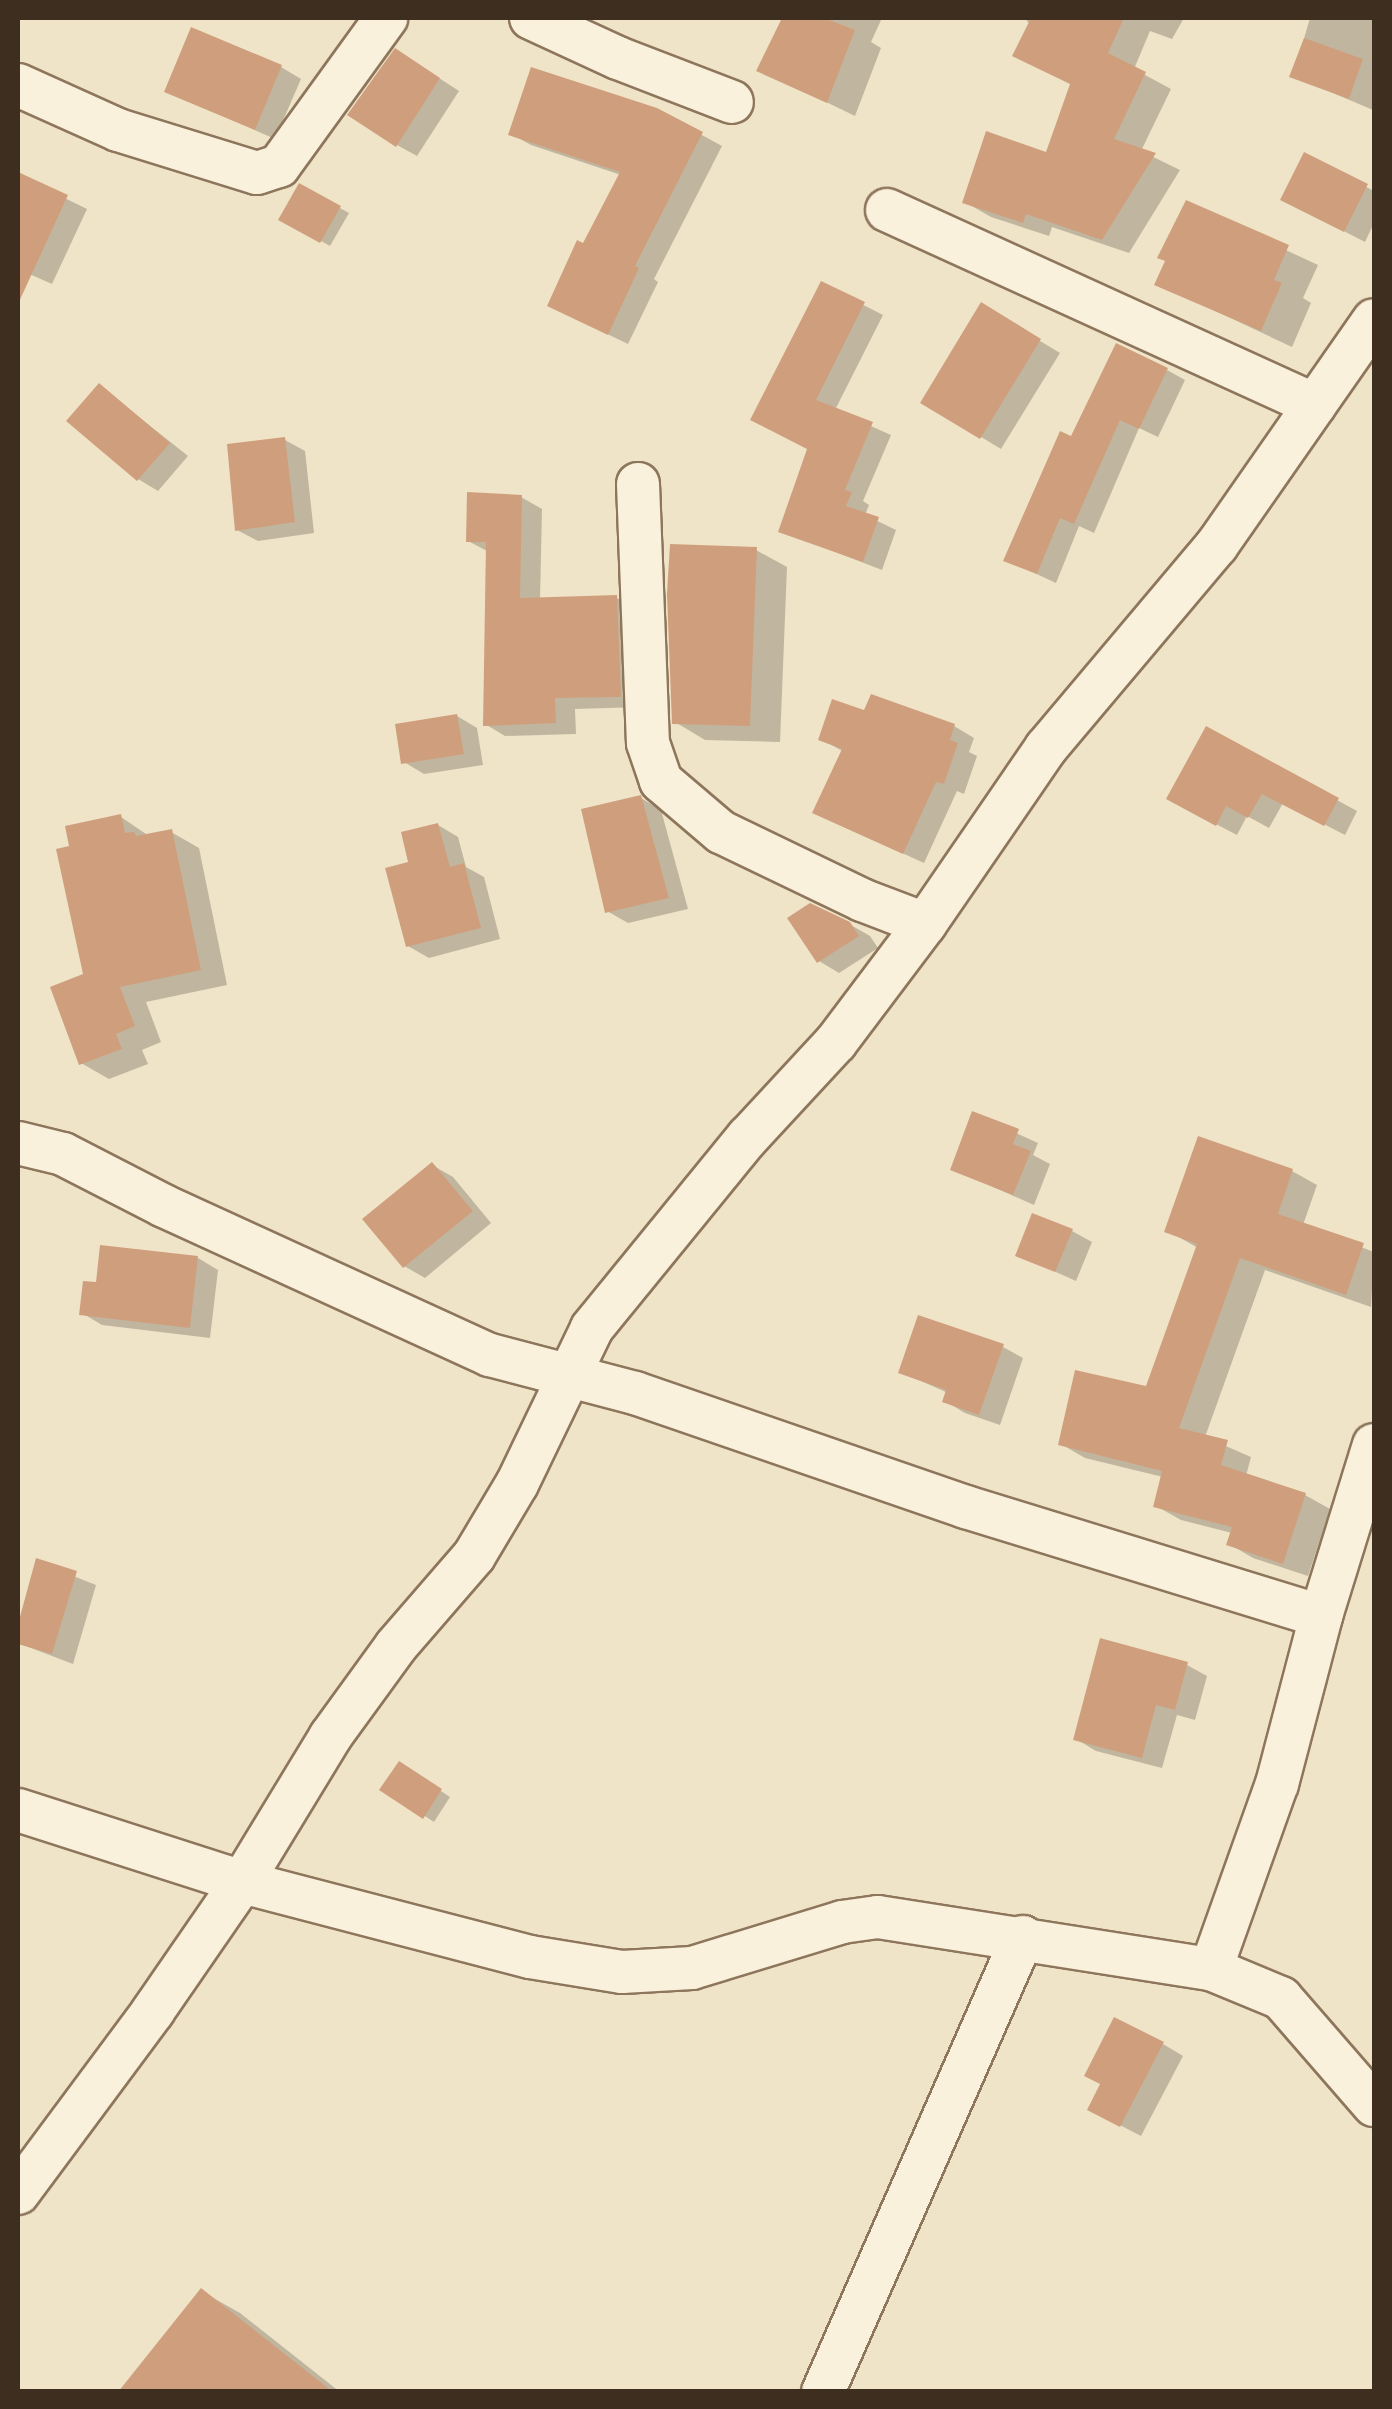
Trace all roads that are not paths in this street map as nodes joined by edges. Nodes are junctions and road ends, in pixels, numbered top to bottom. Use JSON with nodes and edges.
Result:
{"nodes":[{"id":1,"x":386,"y":18,"type":"edge"},
{"id":2,"x":531,"y":18,"type":"edge"},
{"id":3,"x":18,"y":85,"type":"edge"},
{"id":4,"x":732,"y":102,"type":"dead end"},
{"id":5,"x":887,"y":210,"type":"dead end"},
{"id":6,"x":1374,"y":320,"type":"edge"},
{"id":7,"x":1316,"y":405,"type":"junction"},
{"id":8,"x":638,"y":484,"type":"dead end"},
{"id":9,"x":925,"y":924,"type":"junction"},
{"id":10,"x":18,"y":1143,"type":"edge"},
{"id":11,"x":566,"y":1376,"type":"junction"},
{"id":12,"x":1374,"y":1445,"type":"edge"},
{"id":13,"x":1321,"y":1616,"type":"junction"},
{"id":14,"x":18,"y":1810,"type":"edge"},
{"id":15,"x":242,"y":1882,"type":"junction"},
{"id":16,"x":1022,"y":1937,"type":"junction"},
{"id":17,"x":1212,"y":1969,"type":"junction"},
{"id":18,"x":1374,"y":2105,"type":"edge"},
{"id":19,"x":18,"y":2193,"type":"edge"},
{"id":20,"x":823,"y":2392,"type":"edge"}],
"edges":[{"from":1,"to":3,"type":"street"},
{"from":2,"to":4,"type":"street"},
{"from":5,"to":7,"type":"street"},
{"from":6,"to":7,"type":"street"},
{"from":7,"to":9,"type":"street"},
{"from":8,"to":9,"type":"street"},
{"from":9,"to":11,"type":"street"},
{"from":10,"to":11,"type":"street"},
{"from":11,"to":13,"type":"street"},
{"from":11,"to":15,"type":"street"},
{"from":12,"to":13,"type":"street"},
{"from":13,"to":17,"type":"street"},
{"from":14,"to":15,"type":"street"},
{"from":15,"to":16,"type":"street"},
{"from":15,"to":19,"type":"street"},
{"from":16,"to":17,"type":"street"},
{"from":16,"to":20,"type":"street"},
{"from":17,"to":18,"type":"street"}]}
